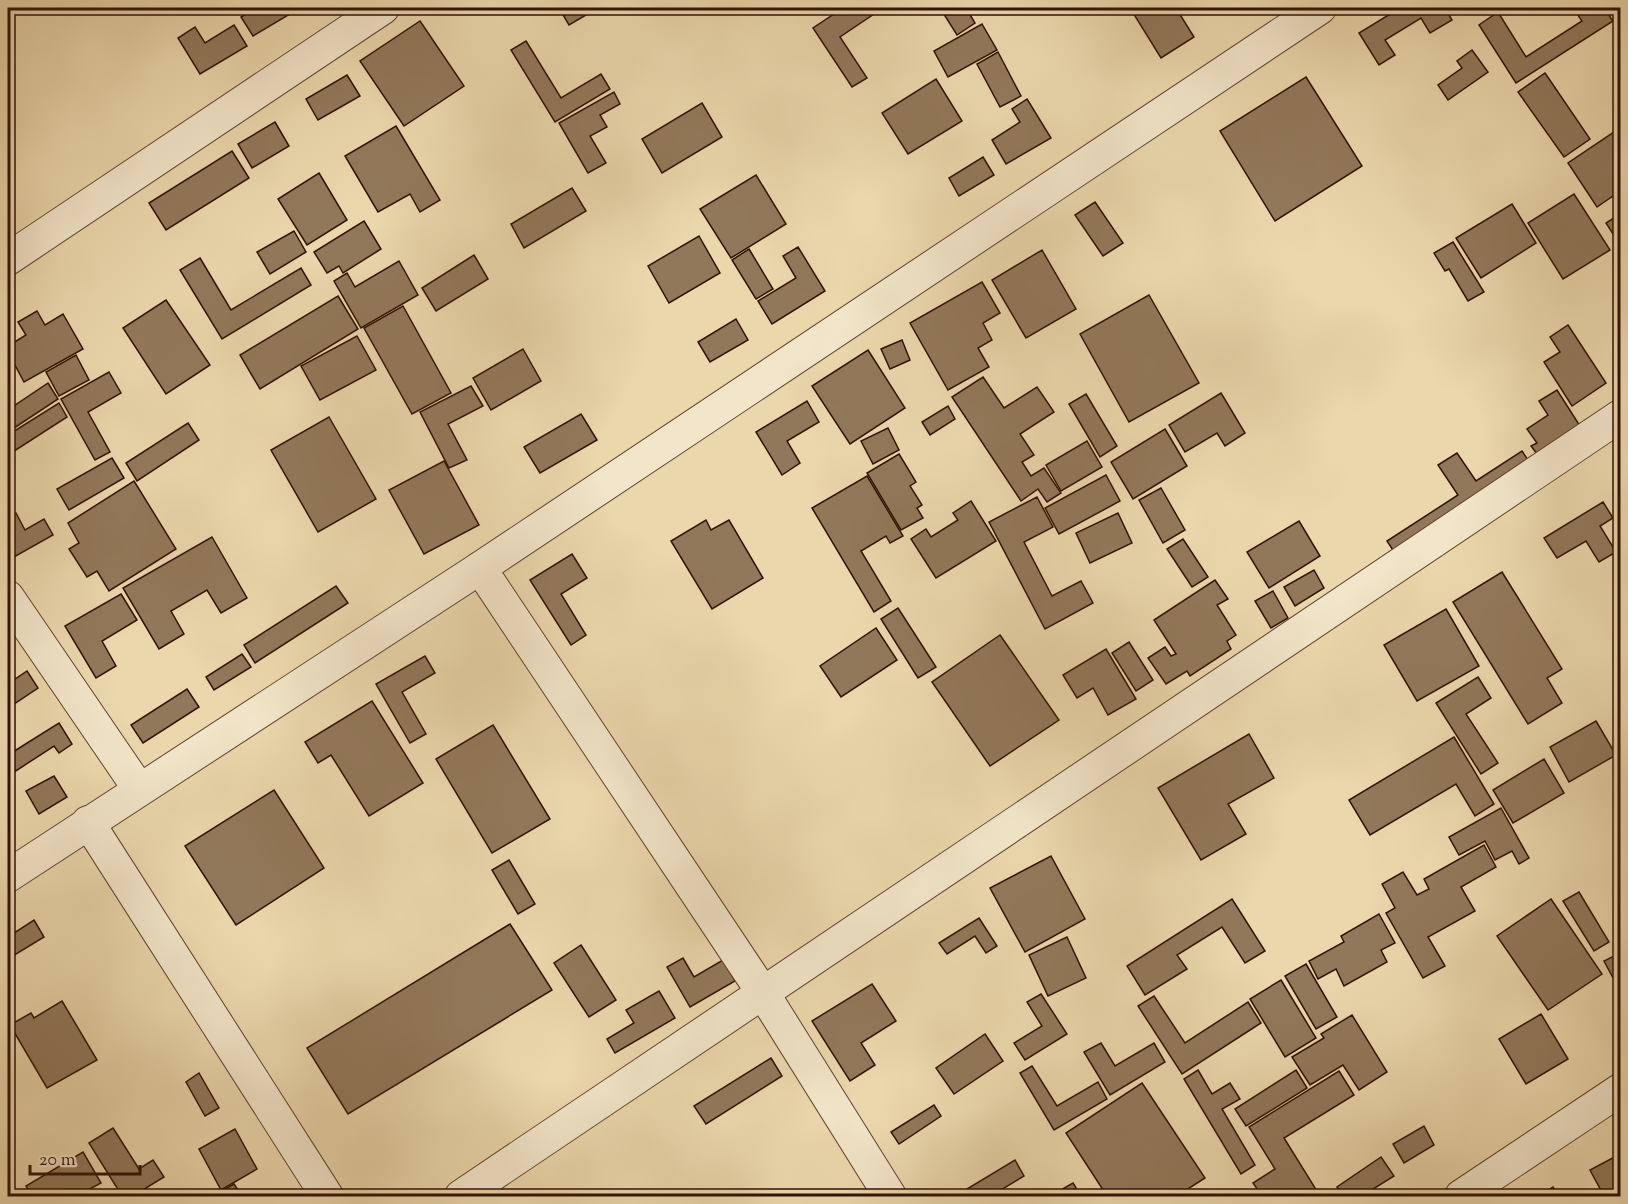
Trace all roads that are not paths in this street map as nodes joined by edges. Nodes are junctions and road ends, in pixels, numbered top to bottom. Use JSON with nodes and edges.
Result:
{"nodes":[{"id":1,"x":383,"y":8,"type":"edge"},
{"id":2,"x":1320,"y":8,"type":"edge"},
{"id":3,"x":8,"y":259,"type":"edge"},
{"id":4,"x":1620,"y":416,"type":"edge"},
{"id":5,"x":480,"y":568,"type":"junction"},
{"id":6,"x":8,"y":597,"type":"edge"},
{"id":7,"x":139,"y":789,"type":"junction"},
{"id":8,"x":88,"y":822,"type":"junction"},
{"id":9,"x":8,"y":876,"type":"edge"},
{"id":10,"x":763,"y":993,"type":"junction"},
{"id":11,"x":1620,"y":1090,"type":"edge"},
{"id":12,"x":327,"y":1197,"type":"edge"},
{"id":13,"x":461,"y":1197,"type":"edge"},
{"id":14,"x":890,"y":1197,"type":"edge"},
{"id":15,"x":1461,"y":1197,"type":"edge"}],
"edges":[{"from":1,"to":3,"type":"street"},
{"from":2,"to":5,"type":"street"},
{"from":4,"to":10,"type":"street"},
{"from":5,"to":7,"type":"street"},
{"from":5,"to":10,"type":"street"},
{"from":6,"to":7,"type":"street"},
{"from":7,"to":8,"type":"street"},
{"from":8,"to":9,"type":"street"},
{"from":8,"to":12,"type":"street"},
{"from":10,"to":13,"type":"street"},
{"from":10,"to":14,"type":"street"},
{"from":11,"to":15,"type":"street"}]}
